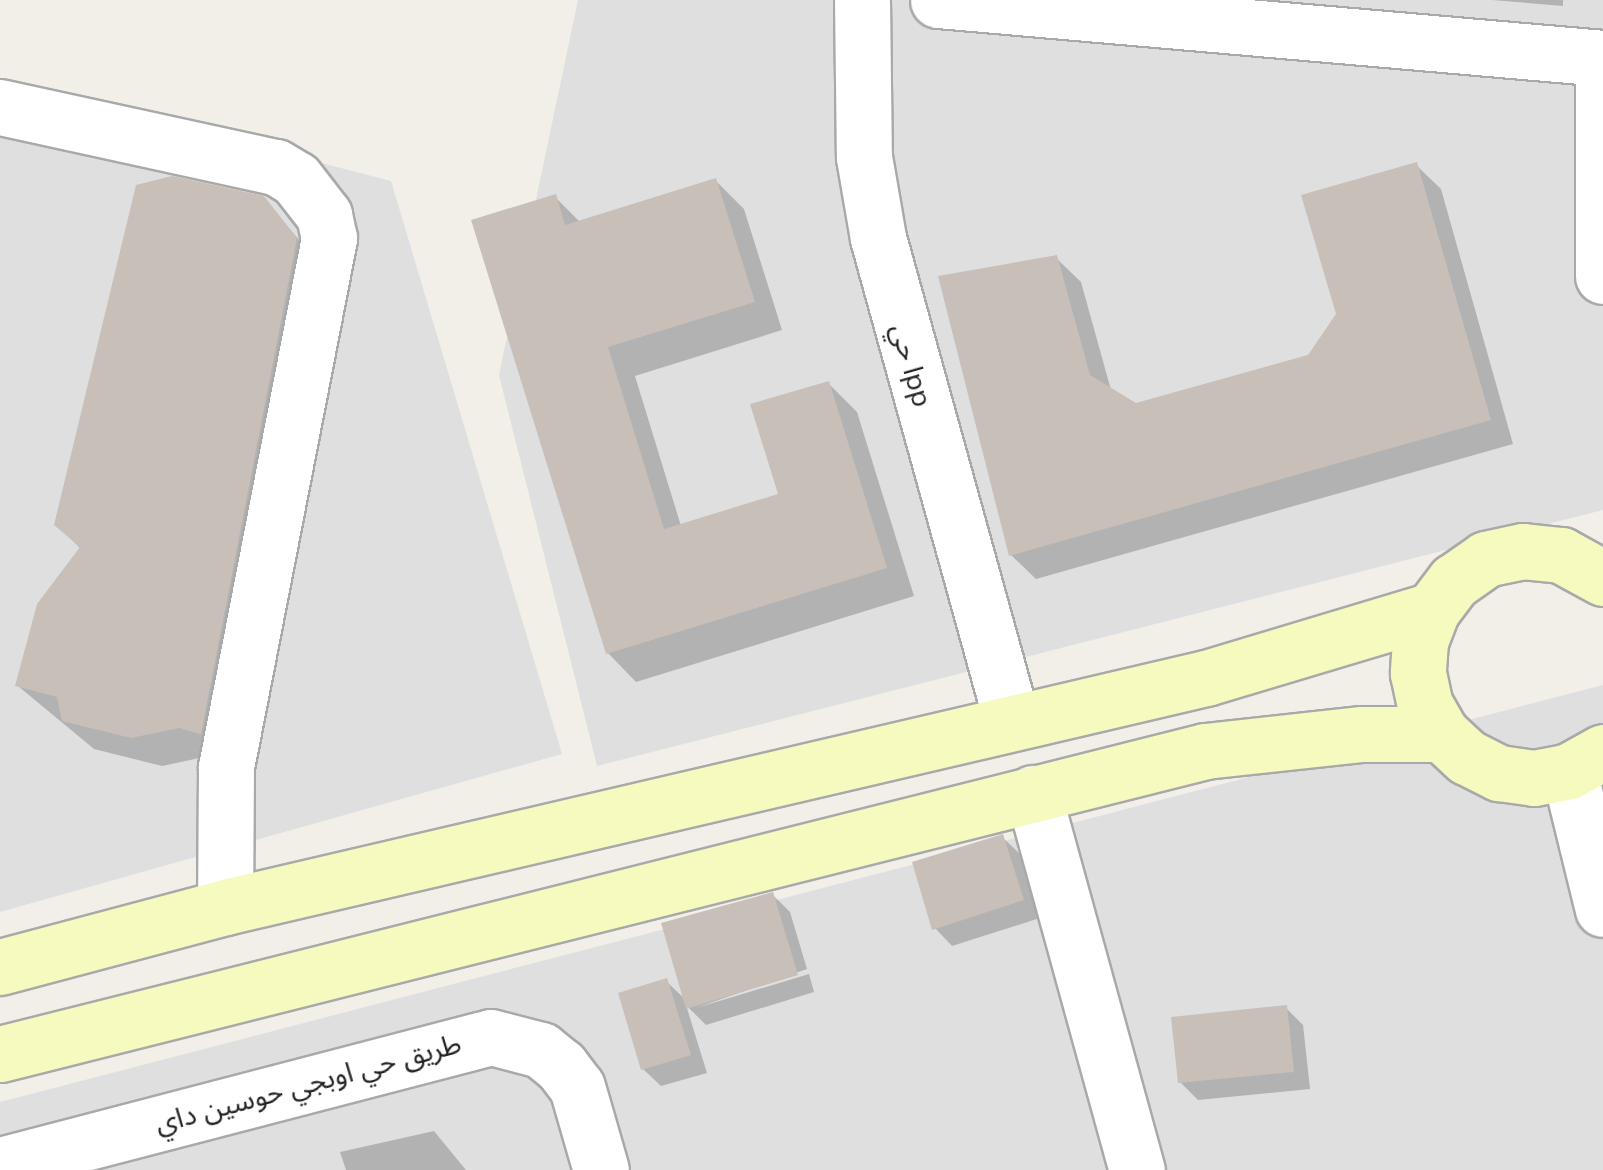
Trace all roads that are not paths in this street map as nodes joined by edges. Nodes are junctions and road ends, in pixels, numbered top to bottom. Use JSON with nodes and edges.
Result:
{"nodes":[{"id":1,"x":862,"y":0,"type":"edge"},
{"id":2,"x":938,"y":0,"type":"edge"},
{"id":3,"x":1603,"y":58,"type":"edge"},
{"id":4,"x":1603,"y":75,"type":"edge"},
{"id":5,"x":0,"y":107,"type":"edge"},
{"id":6,"x":1603,"y":276,"type":"edge"},
{"id":7,"x":1600,"y":573,"type":"edge"},
{"id":8,"x":1432,"y":610,"type":"junction"},
{"id":9,"x":1012,"y":722,"type":"junction"},
{"id":10,"x":1442,"y":734,"type":"junction"},
{"id":11,"x":1586,"y":762,"type":"edge"},
{"id":12,"x":1033,"y":793,"type":"junction"},
{"id":13,"x":225,"y":908,"type":"junction"},
{"id":14,"x":1603,"y":909,"type":"edge"},
{"id":15,"x":0,"y":967,"type":"edge"},
{"id":16,"x":0,"y":1054,"type":"edge"},
{"id":17,"x":0,"y":1165,"type":"edge"},
{"id":18,"x":601,"y":1170,"type":"edge"},
{"id":19,"x":1136,"y":1170,"type":"edge"}],
"edges":[{"from":1,"to":9,"type":"street","name":"حي lpp"},
{"from":2,"to":3,"type":"street"},
{"from":4,"to":6,"type":"street"},
{"from":5,"to":13,"type":"street"},
{"from":7,"to":8,"type":"main road"},
{"from":8,"to":9,"type":"main road"},
{"from":8,"to":10,"type":"main road"},
{"from":9,"to":13,"type":"main road"},
{"from":10,"to":11,"type":"main road"},
{"from":10,"to":12,"type":"main road"},
{"from":11,"to":14,"type":"street"},
{"from":12,"to":16,"type":"main road"},
{"from":12,"to":19,"type":"street"},
{"from":13,"to":15,"type":"main road"},
{"from":17,"to":18,"type":"street","name":"طريق حي اوبجي حوسين داي"}]}
